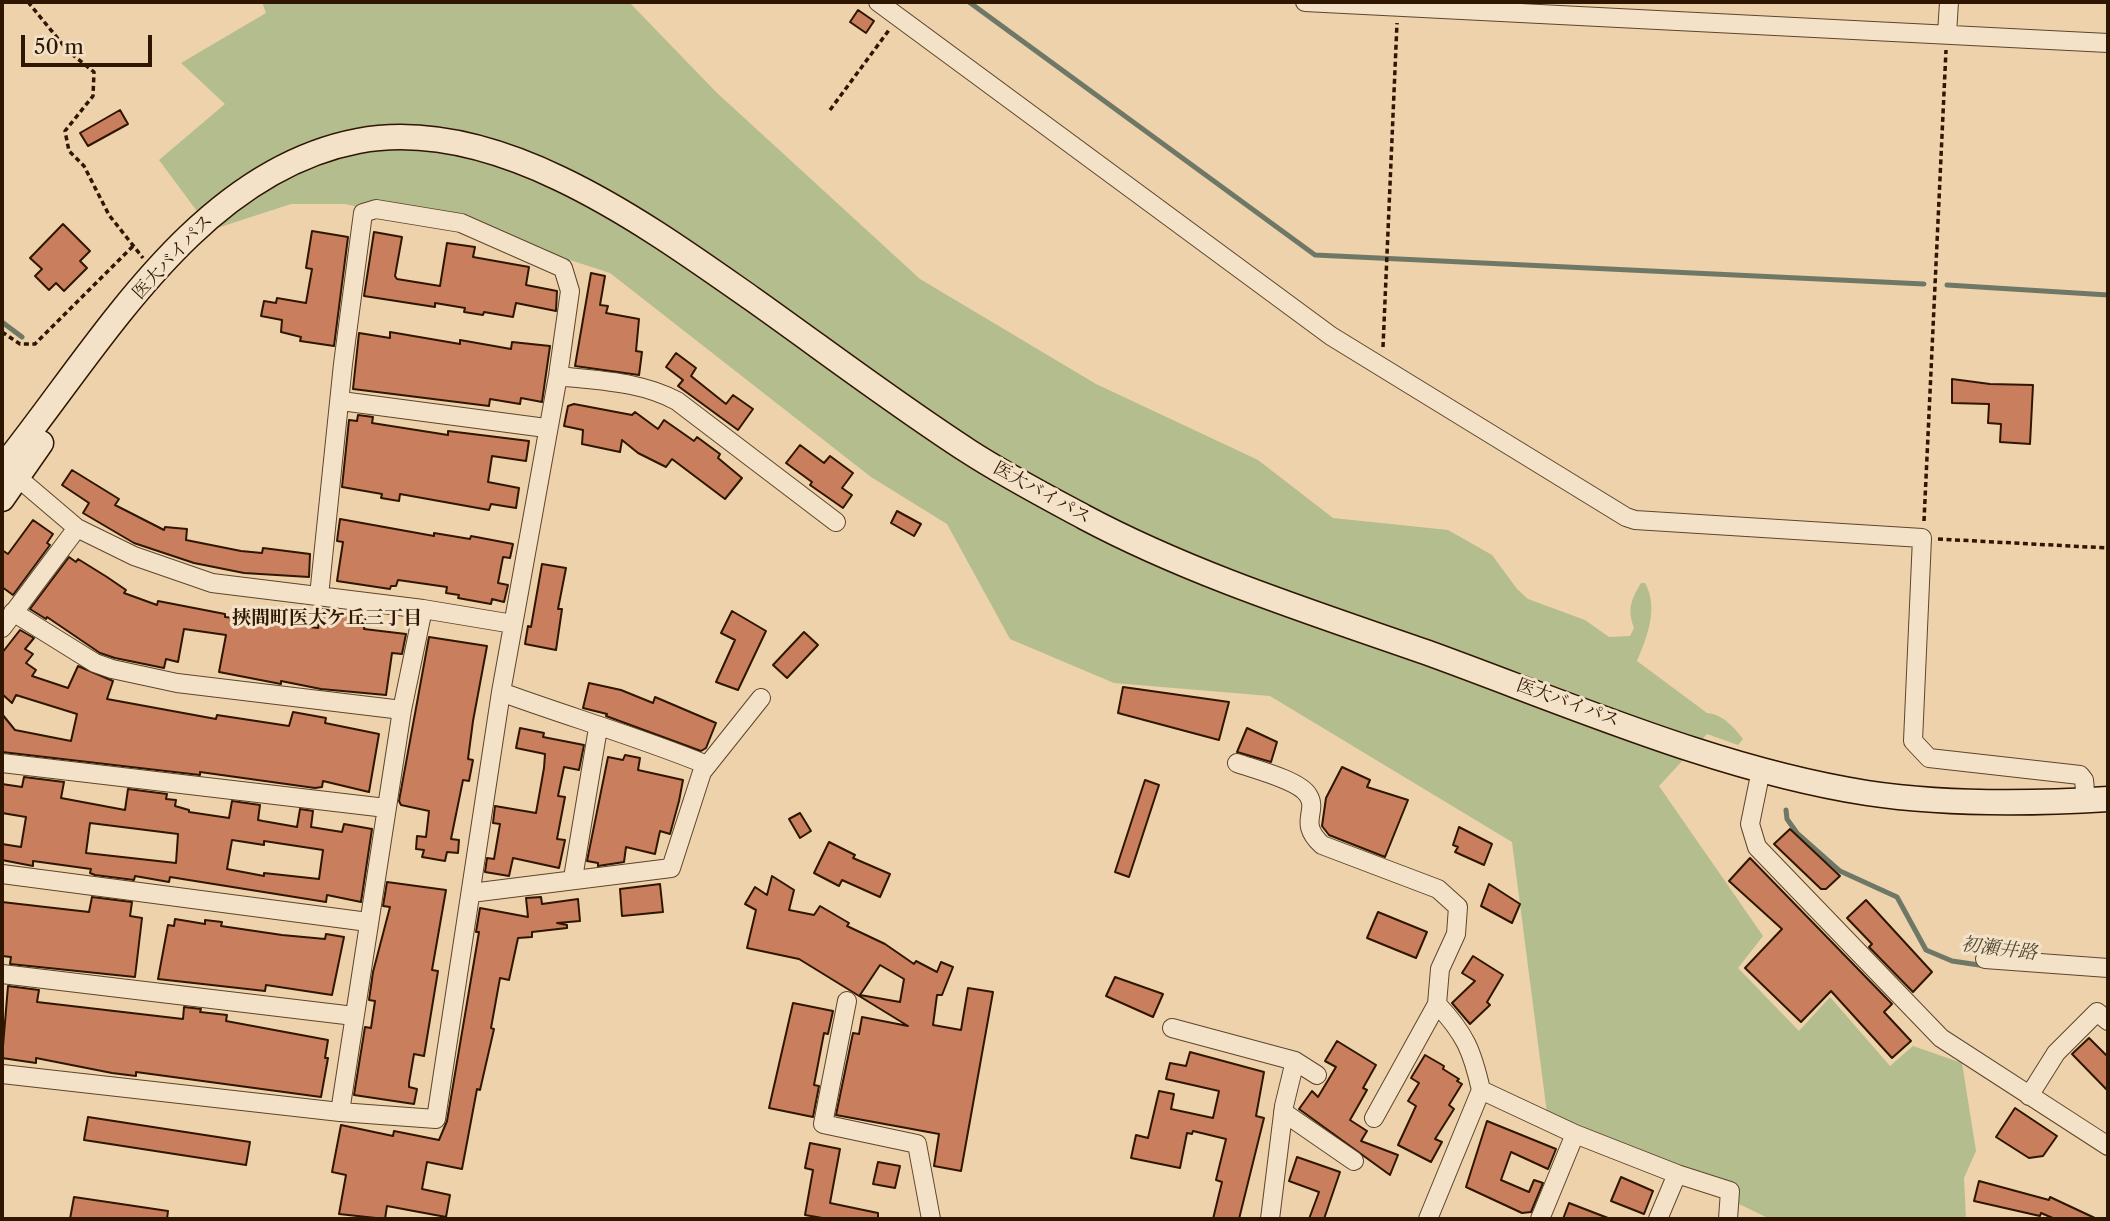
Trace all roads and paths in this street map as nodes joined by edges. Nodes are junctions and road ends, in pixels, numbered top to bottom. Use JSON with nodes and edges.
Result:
{"nodes":[{"id":1,"x":28,"y":2,"type":"edge"},
{"id":2,"x":878,"y":2,"type":"edge"},
{"id":3,"x":1305,"y":2,"type":"edge"},
{"id":4,"x":1949,"y":2,"type":"edge"},
{"id":5,"x":1397,"y":4,"type":"edge"},
{"id":6,"x":898,"y":17,"type":"junction"},
{"id":7,"x":1947,"y":34,"type":"joint"},
{"id":8,"x":2108,"y":43,"type":"edge"},
{"id":9,"x":830,"y":110,"type":"dead end"},
{"id":10,"x":133,"y":246,"type":"junction"},
{"id":11,"x":155,"y":272,"type":"junction"},
{"id":12,"x":2,"y":332,"type":"edge"},
{"id":13,"x":1381,"y":369,"type":"junction"},
{"id":14,"x":558,"y":376,"type":"junction"},
{"id":15,"x":341,"y":401,"type":"junction"},
{"id":16,"x":546,"y":428,"type":"junction"},
{"id":17,"x":9,"y":473,"type":"edge"},
{"id":18,"x":2,"y":499,"type":"edge"},
{"id":19,"x":836,"y":522,"type":"dead end"},
{"id":20,"x":77,"y":528,"type":"junction"},
{"id":21,"x":1922,"y":538,"type":"junction"},
{"id":22,"x":2108,"y":548,"type":"edge"},
{"id":23,"x":318,"y":596,"type":"junction"},
{"id":24,"x":423,"y":608,"type":"junction"},
{"id":25,"x":13,"y":612,"type":"junction"},
{"id":26,"x":513,"y":624,"type":"junction"},
{"id":27,"x":2,"y":628,"type":"edge"},
{"id":28,"x":500,"y":692,"type":"junction"},
{"id":29,"x":761,"y":698,"type":"dead end"},
{"id":30,"x":402,"y":710,"type":"junction"},
{"id":31,"x":598,"y":728,"type":"junction"},
{"id":32,"x":2,"y":763,"type":"edge"},
{"id":33,"x":1237,"y":763,"type":"dead end"},
{"id":34,"x":707,"y":765,"type":"junction"},
{"id":35,"x":1761,"y":770,"type":"junction"},
{"id":36,"x":2097,"y":800,"type":"edge"},
{"id":37,"x":386,"y":808,"type":"junction"},
{"id":38,"x":2,"y":874,"type":"edge"},
{"id":39,"x":573,"y":878,"type":"junction"},
{"id":40,"x":471,"y":893,"type":"junction"},
{"id":41,"x":368,"y":922,"type":"junction"},
{"id":42,"x":1986,"y":958,"type":"dead end"},
{"id":43,"x":2108,"y":968,"type":"edge"},
{"id":44,"x":2,"y":974,"type":"edge"},
{"id":45,"x":847,"y":1001,"type":"dead end"},
{"id":46,"x":1437,"y":1004,"type":"junction"},
{"id":47,"x":354,"y":1016,"type":"junction"},
{"id":48,"x":2108,"y":1021,"type":"edge"},
{"id":49,"x":1172,"y":1028,"type":"dead end"},
{"id":50,"x":1295,"y":1061,"type":"junction"},
{"id":51,"x":2,"y":1074,"type":"edge"},
{"id":52,"x":1317,"y":1074,"type":"dead end"},
{"id":53,"x":1481,"y":1090,"type":"junction"},
{"id":54,"x":2029,"y":1096,"type":"junction"},
{"id":55,"x":340,"y":1112,"type":"junction"},
{"id":56,"x":1283,"y":1112,"type":"junction"},
{"id":57,"x":1374,"y":1118,"type":"dead end"},
{"id":58,"x":1575,"y":1133,"type":"junction"},
{"id":59,"x":2108,"y":1146,"type":"edge"},
{"id":60,"x":1354,"y":1161,"type":"dead end"},
{"id":61,"x":1677,"y":1174,"type":"junction"},
{"id":62,"x":931,"y":1219,"type":"edge"},
{"id":63,"x":1269,"y":1219,"type":"edge"},
{"id":64,"x":1428,"y":1219,"type":"edge"},
{"id":65,"x":1540,"y":1219,"type":"edge"},
{"id":66,"x":1658,"y":1219,"type":"edge"},
{"id":67,"x":1728,"y":1219,"type":"edge"}],
"edges":[{"from":1,"to":10,"type":"path"},
{"from":2,"to":6,"type":"street"},
{"from":3,"to":5,"type":"street"},
{"from":4,"to":7,"type":"street"},
{"from":5,"to":8,"type":"street"},
{"from":5,"to":13,"type":"path"},
{"from":6,"to":9,"type":"path"},
{"from":6,"to":13,"type":"street"},
{"from":7,"to":21,"type":"path"},
{"from":10,"to":11,"type":"path"},
{"from":10,"to":12,"type":"path"},
{"from":11,"to":17,"type":"main road","name":"医大バイパス"},
{"from":11,"to":35,"type":"main road","name":"医大バイパス"},
{"from":13,"to":21,"type":"street"},
{"from":14,"to":15,"type":"street"},
{"from":14,"to":16,"type":"street"},
{"from":14,"to":19,"type":"street"},
{"from":15,"to":16,"type":"street"},
{"from":15,"to":23,"type":"street"},
{"from":16,"to":26,"type":"street"},
{"from":17,"to":18,"type":"main road","name":"医大バイパス"},
{"from":17,"to":20,"type":"street"},
{"from":20,"to":23,"type":"street"},
{"from":20,"to":25,"type":"street"},
{"from":21,"to":22,"type":"path"},
{"from":21,"to":36,"type":"street"},
{"from":23,"to":24,"type":"street"},
{"from":24,"to":26,"type":"street"},
{"from":24,"to":30,"type":"street"},
{"from":25,"to":27,"type":"street"},
{"from":25,"to":30,"type":"street"},
{"from":26,"to":28,"type":"street"},
{"from":28,"to":31,"type":"street"},
{"from":28,"to":40,"type":"street"},
{"from":29,"to":34,"type":"street"},
{"from":30,"to":37,"type":"street"},
{"from":31,"to":34,"type":"street"},
{"from":31,"to":39,"type":"street"},
{"from":32,"to":37,"type":"street"},
{"from":33,"to":46,"type":"street"},
{"from":34,"to":39,"type":"street"},
{"from":35,"to":36,"type":"main road","name":"医大バイパス"},
{"from":35,"to":54,"type":"street"},
{"from":37,"to":41,"type":"street"},
{"from":38,"to":41,"type":"street"},
{"from":39,"to":40,"type":"street"},
{"from":40,"to":55,"type":"street"},
{"from":41,"to":47,"type":"street"},
{"from":42,"to":43,"type":"street"},
{"from":44,"to":47,"type":"street"},
{"from":45,"to":62,"type":"street"},
{"from":46,"to":53,"type":"street"},
{"from":46,"to":57,"type":"street"},
{"from":47,"to":55,"type":"street"},
{"from":48,"to":54,"type":"street"},
{"from":49,"to":50,"type":"street"},
{"from":50,"to":52,"type":"street"},
{"from":50,"to":56,"type":"street"},
{"from":51,"to":55,"type":"street"},
{"from":53,"to":58,"type":"street"},
{"from":53,"to":64,"type":"street"},
{"from":54,"to":59,"type":"street"},
{"from":56,"to":60,"type":"street"},
{"from":56,"to":63,"type":"street"},
{"from":58,"to":61,"type":"street"},
{"from":58,"to":65,"type":"street"},
{"from":61,"to":66,"type":"street"},
{"from":61,"to":67,"type":"street"}]}
